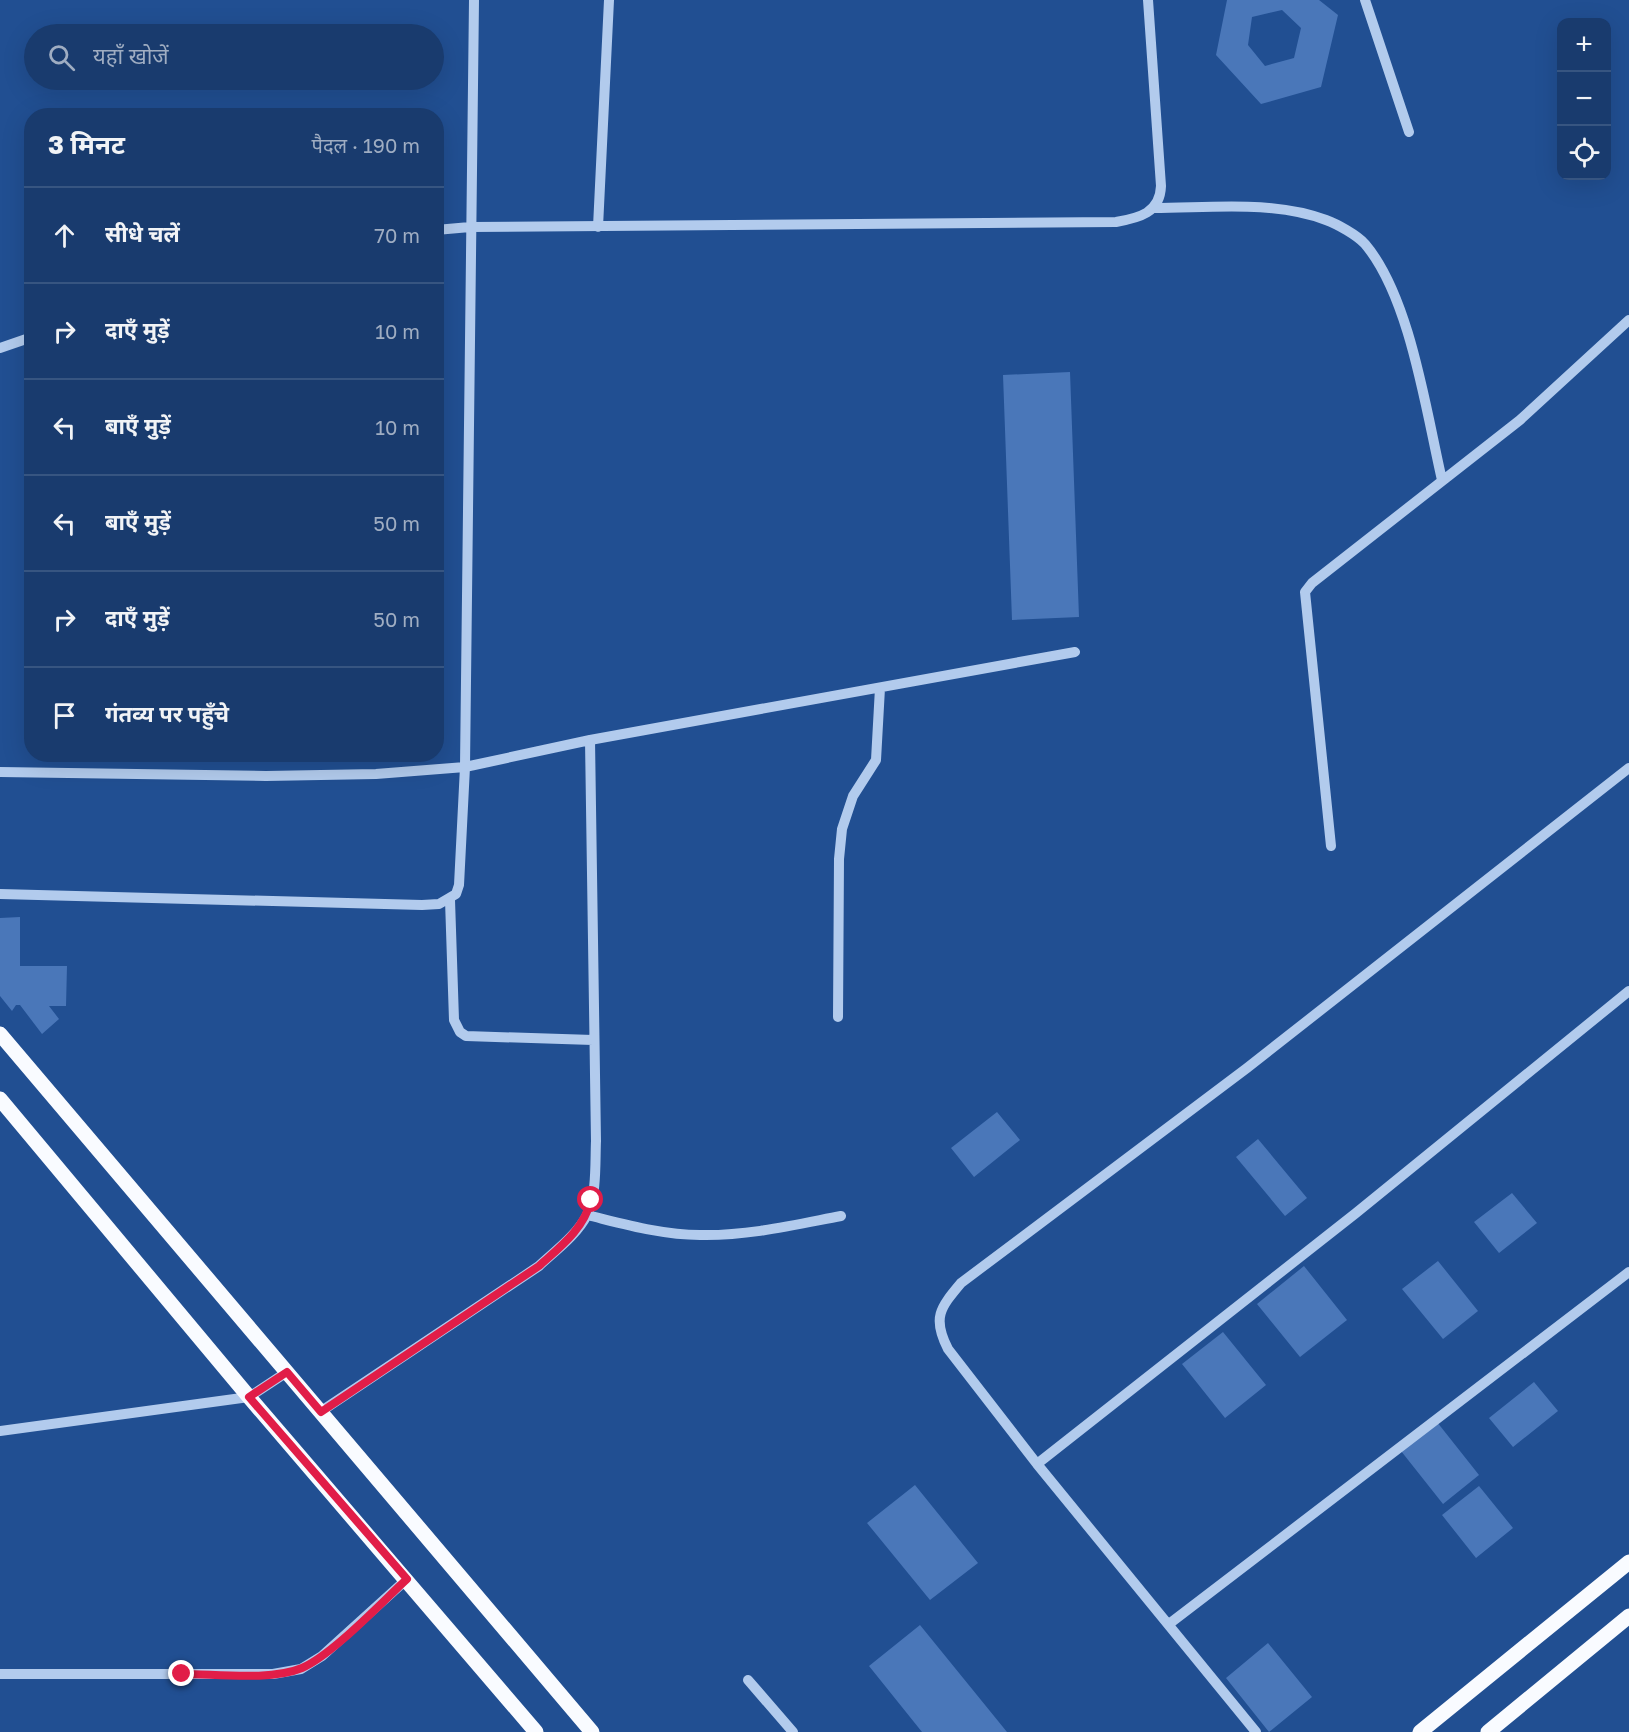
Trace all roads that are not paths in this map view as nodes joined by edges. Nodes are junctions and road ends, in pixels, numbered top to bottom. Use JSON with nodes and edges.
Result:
{"nodes":[{"id":1,"x":474,"y":0,"type":"edge"},
{"id":2,"x":609,"y":0,"type":"edge"},
{"id":3,"x":1148,"y":0,"type":"edge"},
{"id":4,"x":1365,"y":0,"type":"edge"},
{"id":5,"x":1409,"y":132,"type":"dead end"},
{"id":6,"x":1154,"y":208,"type":"junction"},
{"id":7,"x":470,"y":227,"type":"junction"},
{"id":8,"x":598,"y":227,"type":"junction"},
{"id":9,"x":444,"y":229,"type":"edge"},
{"id":10,"x":1629,"y":320,"type":"edge"},
{"id":11,"x":24,"y":340,"type":"edge"},
{"id":12,"x":0,"y":348,"type":"edge"},
{"id":13,"x":1442,"y":480,"type":"junction"},
{"id":14,"x":1075,"y":652,"type":"dead end"},
{"id":15,"x":880,"y":688,"type":"junction"},
{"id":16,"x":590,"y":741,"type":"junction"},
{"id":17,"x":465,"y":767,"type":"junction"},
{"id":18,"x":1629,"y":768,"type":"edge"},
{"id":19,"x":0,"y":772,"type":"edge"},
{"id":20,"x":1331,"y":846,"type":"dead end"},
{"id":21,"x":0,"y":894,"type":"edge"},
{"id":22,"x":450,"y":900,"type":"junction"},
{"id":23,"x":1629,"y":991,"type":"edge"},
{"id":24,"x":838,"y":1017,"type":"dead end"},
{"id":25,"x":0,"y":1034,"type":"edge"},
{"id":26,"x":593,"y":1041,"type":"junction"},
{"id":27,"x":0,"y":1099,"type":"edge"},
{"id":28,"x":587,"y":1215,"type":"junction"},
{"id":29,"x":841,"y":1216,"type":"dead end"},
{"id":30,"x":1629,"y":1272,"type":"edge"},
{"id":31,"x":287,"y":1372,"type":"junction"},
{"id":32,"x":249,"y":1397,"type":"junction"},
{"id":33,"x":321,"y":1412,"type":"junction"},
{"id":34,"x":0,"y":1431,"type":"edge"},
{"id":35,"x":1037,"y":1464,"type":"junction"},
{"id":36,"x":1629,"y":1563,"type":"edge"},
{"id":37,"x":407,"y":1579,"type":"junction"},
{"id":38,"x":1629,"y":1616,"type":"edge"},
{"id":39,"x":1169,"y":1624,"type":"junction"},
{"id":40,"x":0,"y":1674,"type":"edge"},
{"id":41,"x":748,"y":1680,"type":"dead end"},
{"id":42,"x":536,"y":1732,"type":"edge"},
{"id":43,"x":592,"y":1732,"type":"edge"},
{"id":44,"x":793,"y":1732,"type":"edge"},
{"id":45,"x":1256,"y":1732,"type":"edge"},
{"id":46,"x":1420,"y":1732,"type":"edge"},
{"id":47,"x":1488,"y":1732,"type":"edge"}],
"edges":[{"from":1,"to":7,"type":"street"},
{"from":2,"to":8,"type":"street"},
{"from":3,"to":6,"type":"street"},
{"from":4,"to":5,"type":"street"},
{"from":6,"to":8,"type":"street"},
{"from":6,"to":13,"type":"street"},
{"from":7,"to":8,"type":"street"},
{"from":7,"to":9,"type":"street"},
{"from":7,"to":17,"type":"street"},
{"from":10,"to":13,"type":"street"},
{"from":11,"to":12,"type":"street"},
{"from":13,"to":20,"type":"street"},
{"from":14,"to":15,"type":"street"},
{"from":15,"to":16,"type":"street"},
{"from":15,"to":24,"type":"street"},
{"from":16,"to":17,"type":"street"},
{"from":16,"to":26,"type":"street"},
{"from":17,"to":19,"type":"street"},
{"from":17,"to":22,"type":"street"},
{"from":18,"to":35,"type":"street"},
{"from":21,"to":22,"type":"street"},
{"from":22,"to":26,"type":"street"},
{"from":23,"to":35,"type":"street"},
{"from":25,"to":31,"type":"main road"},
{"from":26,"to":28,"type":"street"},
{"from":27,"to":32,"type":"main road"},
{"from":28,"to":29,"type":"street"},
{"from":28,"to":33,"type":"street"},
{"from":30,"to":39,"type":"street"},
{"from":31,"to":32,"type":"street"},
{"from":31,"to":33,"type":"main road"},
{"from":32,"to":34,"type":"street"},
{"from":32,"to":37,"type":"main road"},
{"from":33,"to":43,"type":"main road"},
{"from":35,"to":39,"type":"street"},
{"from":36,"to":46,"type":"main road"},
{"from":37,"to":40,"type":"street"},
{"from":37,"to":42,"type":"main road"},
{"from":38,"to":47,"type":"main road"},
{"from":39,"to":45,"type":"street"},
{"from":41,"to":44,"type":"street"}]}
